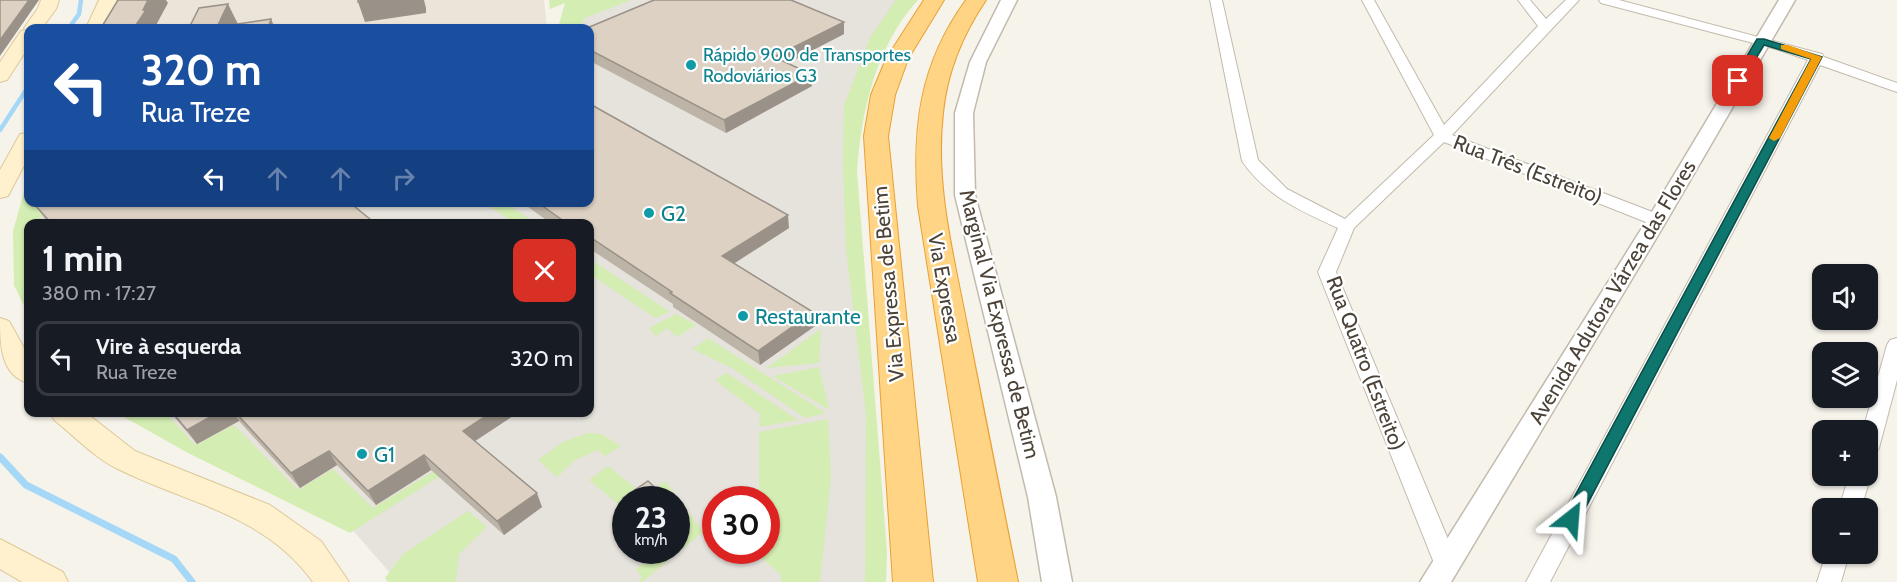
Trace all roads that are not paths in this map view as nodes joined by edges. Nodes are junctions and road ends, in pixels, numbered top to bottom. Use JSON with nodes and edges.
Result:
{"nodes":[{"id":1,"x":50,"y":0,"type":"edge"},
{"id":2,"x":108,"y":0,"type":"edge"},
{"id":3,"x":934,"y":0,"type":"edge"},
{"id":4,"x":976,"y":0,"type":"edge"},
{"id":5,"x":1009,"y":0,"type":"edge"},
{"id":6,"x":1216,"y":0,"type":"edge"},
{"id":7,"x":1368,"y":0,"type":"edge"},
{"id":8,"x":1524,"y":0,"type":"edge"},
{"id":9,"x":1573,"y":0,"type":"edge"},
{"id":10,"x":1605,"y":0,"type":"edge"},
{"id":11,"x":1787,"y":0,"type":"edge"},
{"id":12,"x":36,"y":24,"type":"edge"},
{"id":13,"x":97,"y":24,"type":"edge"},
{"id":14,"x":1545,"y":26,"type":"junction"},
{"id":15,"x":24,"y":41,"type":"edge"},
{"id":16,"x":1761,"y":41,"type":"junction"},
{"id":17,"x":1817,"y":57,"type":"junction"},
{"id":18,"x":0,"y":76,"type":"edge"},
{"id":19,"x":1897,"y":88,"type":"edge"},
{"id":20,"x":1442,"y":136,"type":"junction"},
{"id":21,"x":24,"y":146,"type":"edge"},
{"id":22,"x":0,"y":191,"type":"edge"},
{"id":23,"x":1657,"y":220,"type":"junction"},
{"id":24,"x":1347,"y":226,"type":"junction"},
{"id":25,"x":0,"y":327,"type":"edge"},
{"id":26,"x":1897,"y":345,"type":"edge"},
{"id":27,"x":24,"y":368,"type":"edge"},
{"id":28,"x":70,"y":417,"type":"edge"},
{"id":29,"x":1876,"y":420,"type":"edge"},
{"id":30,"x":0,"y":553,"type":"edge"},
{"id":31,"x":1835,"y":564,"type":"edge"},
{"id":32,"x":1440,"y":573,"type":"edge"},
{"id":33,"x":51,"y":582,"type":"edge"},
{"id":34,"x":332,"y":582,"type":"edge"},
{"id":35,"x":913,"y":582,"type":"edge"},
{"id":36,"x":998,"y":582,"type":"edge"},
{"id":37,"x":1057,"y":582,"type":"edge"},
{"id":38,"x":1538,"y":582,"type":"edge"},
{"id":39,"x":1829,"y":582,"type":"edge"}],
"edges":[{"from":1,"to":12,"type":"main road"},
{"from":2,"to":13,"type":"main road"},
{"from":3,"to":35,"type":"highway","name":"Via Expressa de Betim"},
{"from":4,"to":36,"type":"highway","name":"Via Expressa"},
{"from":5,"to":37,"type":"street","name":"Marginal Via Expressa de Betim"},
{"from":6,"to":24,"type":"street"},
{"from":7,"to":20,"type":"street","name":"Rua Três (Estreito)"},
{"from":8,"to":14,"type":"street"},
{"from":9,"to":14,"type":"street","name":"Rua Quatro (Estreito)"},
{"from":10,"to":16,"type":"street"},
{"from":11,"to":16,"type":"street","name":"Avenida Adutora Várzea das Flores"},
{"from":14,"to":20,"type":"street","name":"Rua Quatro (Estreito)"},
{"from":15,"to":18,"type":"main road"},
{"from":16,"to":17,"type":"street"},
{"from":16,"to":23,"type":"street","name":"Avenida Adutora Várzea das Flores"},
{"from":17,"to":19,"type":"street"},
{"from":17,"to":38,"type":"street"},
{"from":20,"to":23,"type":"street","name":"Rua Três (Estreito)"},
{"from":20,"to":24,"type":"street","name":"Rua Quatro (Estreito)"},
{"from":21,"to":22,"type":"main road"},
{"from":23,"to":32,"type":"street","name":"Avenida Adutora Várzea das Flores"},
{"from":24,"to":32,"type":"street","name":"Rua Quatro (Estreito)"},
{"from":25,"to":27,"type":"main road"},
{"from":26,"to":29,"type":"street"},
{"from":28,"to":34,"type":"main road"},
{"from":30,"to":33,"type":"main road"},
{"from":31,"to":39,"type":"street"}]}
